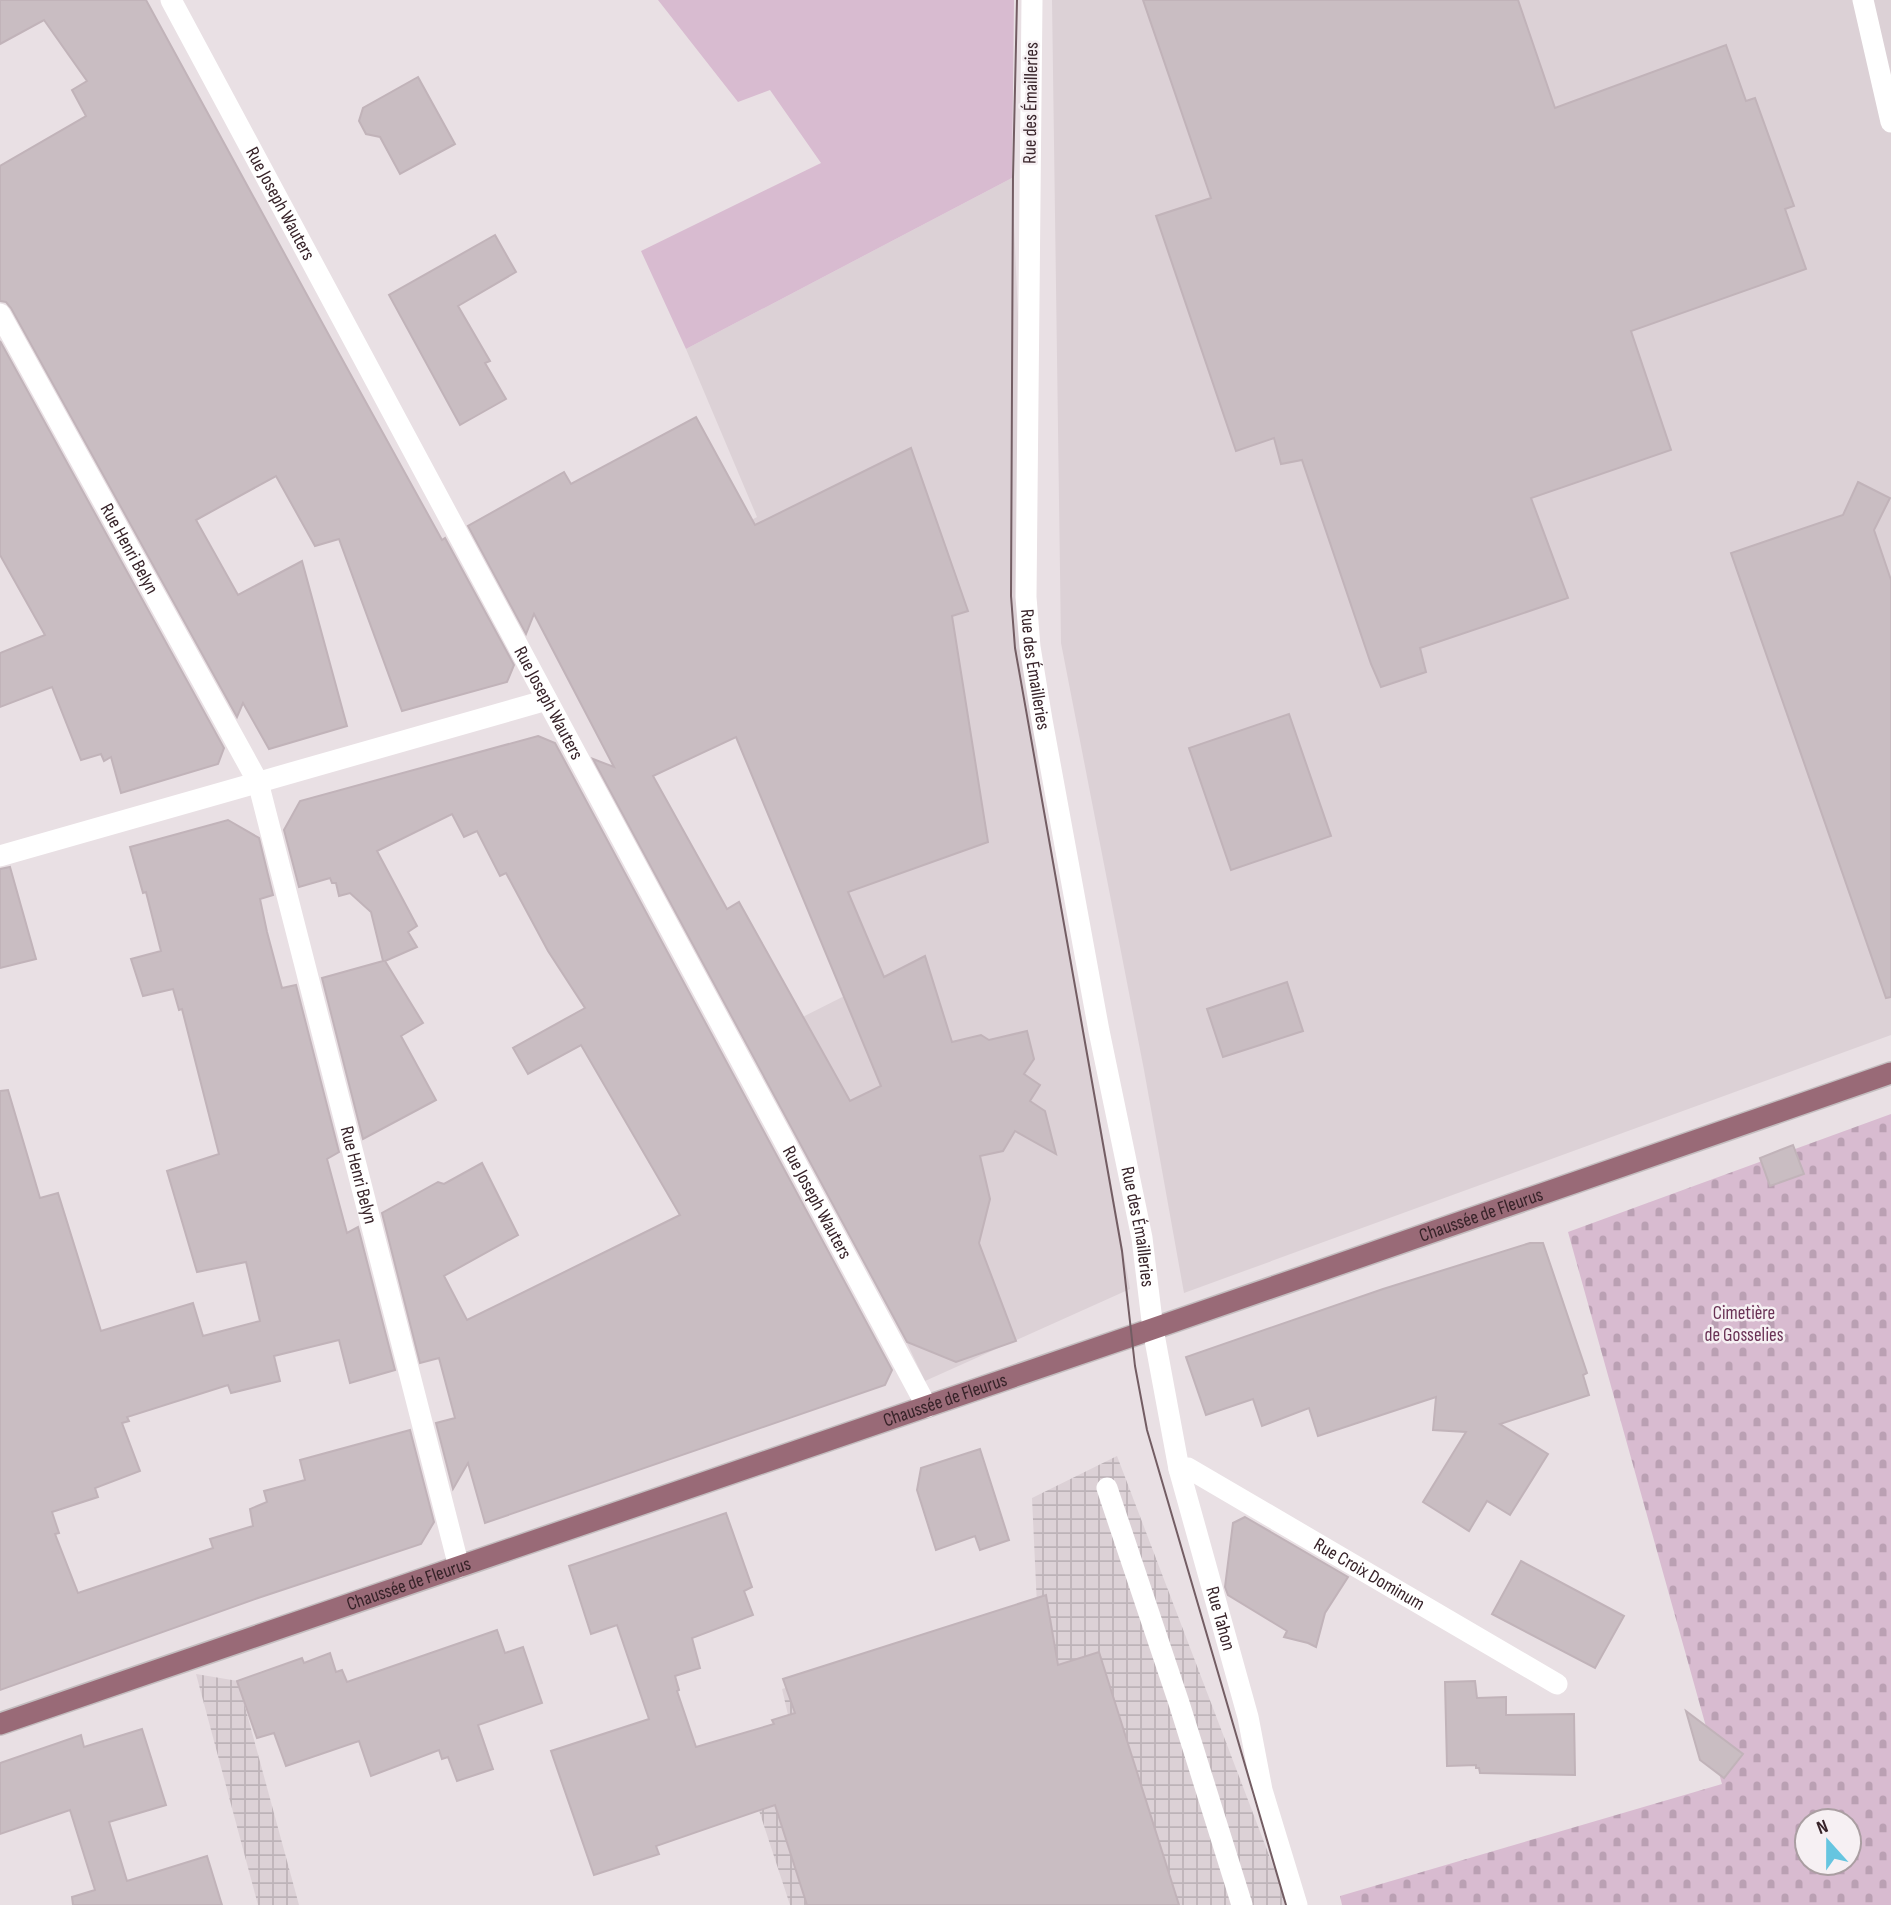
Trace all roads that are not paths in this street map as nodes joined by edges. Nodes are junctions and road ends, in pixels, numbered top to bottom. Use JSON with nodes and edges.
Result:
{"nodes":[{"id":1,"x":171,"y":0,"type":"edge"},
{"id":2,"x":1032,"y":0,"type":"edge"},
{"id":3,"x":1863,"y":0,"type":"edge"},
{"id":4,"x":1891,"y":122,"type":"edge"},
{"id":5,"x":0,"y":314,"type":"edge"},
{"id":6,"x":547,"y":700,"type":"junction"},
{"id":7,"x":258,"y":782,"type":"junction"},
{"id":8,"x":0,"y":856,"type":"edge"},
{"id":9,"x":1891,"y":1073,"type":"edge"},
{"id":10,"x":1153,"y":1329,"type":"junction"},
{"id":11,"x":927,"y":1407,"type":"junction"},
{"id":12,"x":1179,"y":1469,"type":"junction"},
{"id":13,"x":1107,"y":1488,"type":"dead end"},
{"id":14,"x":459,"y":1567,"type":"junction"},
{"id":15,"x":1557,"y":1684,"type":"dead end"},
{"id":16,"x":0,"y":1724,"type":"edge"},
{"id":17,"x":1242,"y":1905,"type":"edge"},
{"id":18,"x":1297,"y":1905,"type":"edge"}],
"edges":[{"from":1,"to":6,"type":"street","name":"Rue Joseph Wauters"},
{"from":2,"to":10,"type":"street","name":"Rue des Émailleries"},
{"from":3,"to":4,"type":"street"},
{"from":5,"to":7,"type":"street","name":"Rue Henri Belyn"},
{"from":6,"to":7,"type":"street"},
{"from":6,"to":11,"type":"street","name":"Rue Joseph Wauters"},
{"from":7,"to":8,"type":"street"},
{"from":7,"to":14,"type":"street","name":"Rue Henri Belyn"},
{"from":9,"to":10,"type":"main road","name":"Chaussée de Fleurus"},
{"from":10,"to":11,"type":"main road","name":"Chaussée de Fleurus"},
{"from":10,"to":12,"type":"street","name":"Rue Tahon"},
{"from":11,"to":14,"type":"main road","name":"Chaussée de Fleurus"},
{"from":12,"to":15,"type":"street","name":"Rue Croix Dominum"},
{"from":12,"to":18,"type":"street","name":"Rue Tahon"},
{"from":13,"to":17,"type":"street"},
{"from":14,"to":16,"type":"main road","name":"Chaussée de Fleurus"}]}
